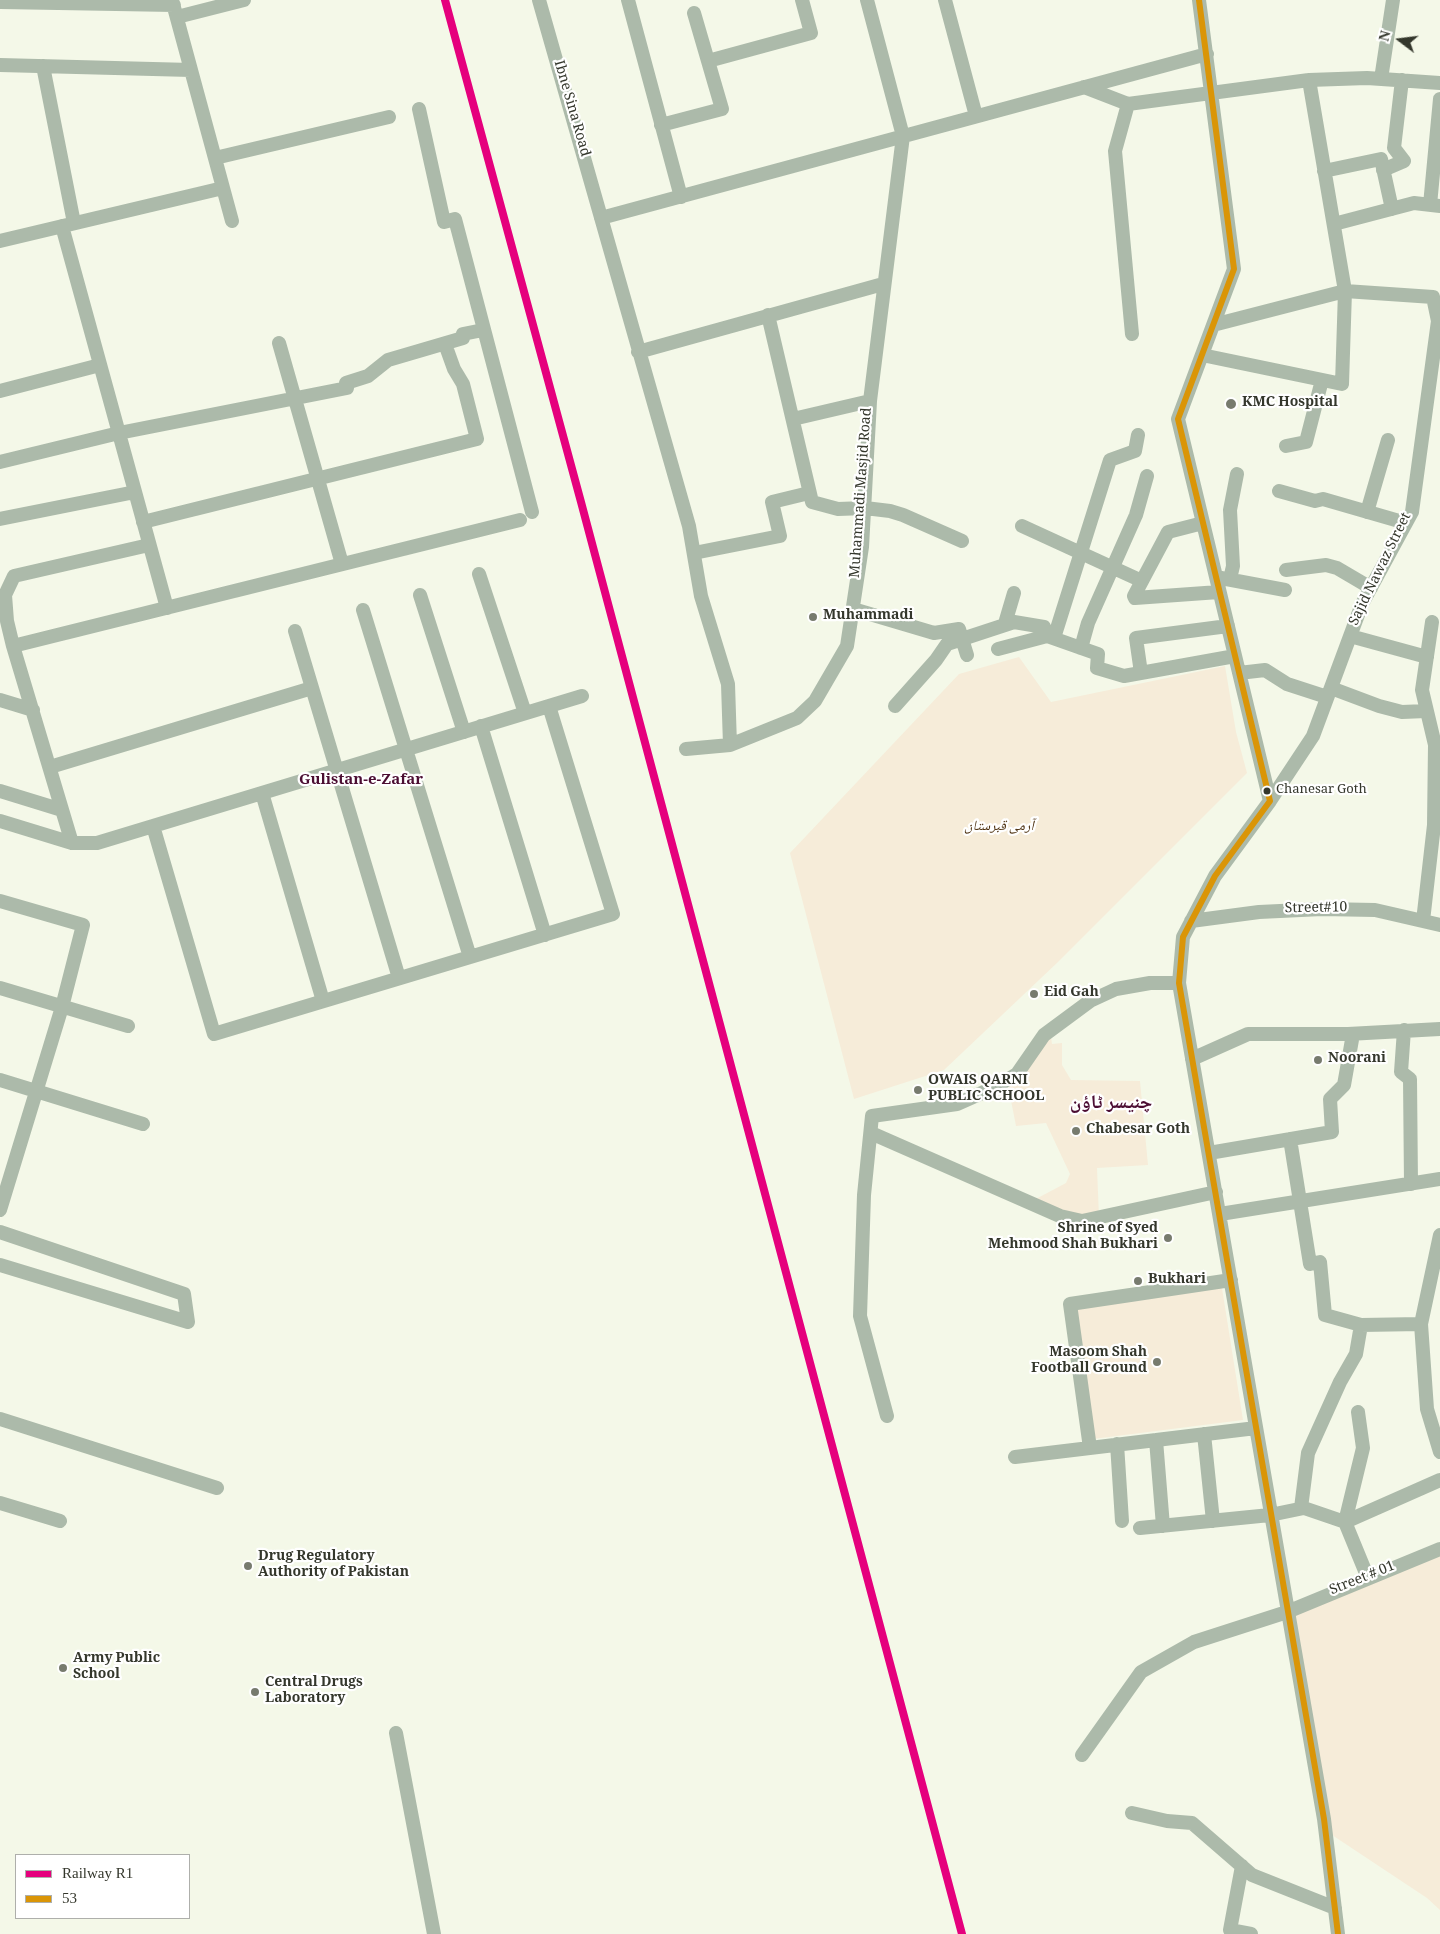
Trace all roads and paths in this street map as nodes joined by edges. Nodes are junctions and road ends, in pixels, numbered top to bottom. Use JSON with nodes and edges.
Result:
{"nodes":[{"id":1,"x":244,"y":0,"type":"edge"},
{"id":2,"x":539,"y":0,"type":"edge"},
{"id":3,"x":628,"y":0,"type":"edge"},
{"id":4,"x":802,"y":0,"type":"edge"},
{"id":5,"x":867,"y":0,"type":"edge"},
{"id":6,"x":945,"y":0,"type":"edge"},
{"id":7,"x":1199,"y":0,"type":"edge"},
{"id":8,"x":1393,"y":0,"type":"edge"},
{"id":9,"x":0,"y":2,"type":"edge"},
{"id":10,"x":175,"y":7,"type":"edge"},
{"id":11,"x":694,"y":13,"type":"dead end"},
{"id":12,"x":1207,"y":54,"type":"junction"},
{"id":13,"x":708,"y":61,"type":"junction"},
{"id":14,"x":0,"y":65,"type":"edge"},
{"id":15,"x":43,"y":66,"type":"junction"},
{"id":16,"x":192,"y":70,"type":"junction"},
{"id":17,"x":1381,"y":79,"type":"junction"},
{"id":18,"x":1309,"y":80,"type":"junction"},
{"id":19,"x":1402,"y":80,"type":"junction"},
{"id":20,"x":1440,"y":83,"type":"edge"},
{"id":21,"x":1084,"y":87,"type":"junction"},
{"id":22,"x":1212,"y":93,"type":"junction"},
{"id":23,"x":1440,"y":99,"type":"edge"},
{"id":24,"x":1128,"y":104,"type":"junction"},
{"id":25,"x":419,"y":109,"type":"dead end"},
{"id":26,"x":976,"y":116,"type":"junction"},
{"id":27,"x":389,"y":117,"type":"dead end"},
{"id":28,"x":661,"y":125,"type":"junction"},
{"id":29,"x":903,"y":136,"type":"junction"},
{"id":30,"x":215,"y":158,"type":"junction"},
{"id":31,"x":1383,"y":170,"type":"junction"},
{"id":32,"x":1324,"y":171,"type":"junction"},
{"id":33,"x":223,"y":188,"type":"junction"},
{"id":34,"x":680,"y":197,"type":"junction"},
{"id":35,"x":1435,"y":205,"type":"edge"},
{"id":36,"x":1392,"y":209,"type":"junction"},
{"id":37,"x":601,"y":218,"type":"junction"},
{"id":38,"x":232,"y":221,"type":"dead end"},
{"id":39,"x":1334,"y":224,"type":"junction"},
{"id":40,"x":68,"y":225,"type":"junction"},
{"id":41,"x":0,"y":241,"type":"edge"},
{"id":42,"x":883,"y":284,"type":"junction"},
{"id":43,"x":1345,"y":291,"type":"junction"},
{"id":44,"x":768,"y":315,"type":"junction"},
{"id":45,"x":1439,"y":322,"type":"edge"},
{"id":46,"x":1213,"y":325,"type":"junction"},
{"id":47,"x":483,"y":330,"type":"junction"},
{"id":48,"x":1132,"y":334,"type":"dead end"},
{"id":49,"x":279,"y":343,"type":"dead end"},
{"id":50,"x":445,"y":344,"type":"junction"},
{"id":51,"x":638,"y":352,"type":"junction"},
{"id":52,"x":1202,"y":355,"type":"junction"},
{"id":53,"x":100,"y":365,"type":"junction"},
{"id":54,"x":1322,"y":380,"type":"junction"},
{"id":55,"x":0,"y":391,"type":"edge"},
{"id":56,"x":295,"y":399,"type":"junction"},
{"id":57,"x":870,"y":402,"type":"junction"},
{"id":58,"x":793,"y":419,"type":"junction"},
{"id":59,"x":118,"y":433,"type":"junction"},
{"id":60,"x":1138,"y":436,"type":"dead end"},
{"id":61,"x":1388,"y":440,"type":"dead end"},
{"id":62,"x":1286,"y":446,"type":"dead end"},
{"id":63,"x":0,"y":462,"type":"edge"},
{"id":64,"x":1237,"y":474,"type":"dead end"},
{"id":65,"x":1147,"y":476,"type":"dead end"},
{"id":66,"x":318,"y":478,"type":"junction"},
{"id":67,"x":135,"y":492,"type":"junction"},
{"id":68,"x":1279,"y":492,"type":"dead end"},
{"id":69,"x":809,"y":493,"type":"junction"},
{"id":70,"x":865,"y":508,"type":"junction"},
{"id":71,"x":532,"y":512,"type":"dead end"},
{"id":72,"x":1367,"y":512,"type":"junction"},
{"id":73,"x":0,"y":519,"type":"edge"},
{"id":74,"x":520,"y":520,"type":"dead end"},
{"id":75,"x":143,"y":522,"type":"junction"},
{"id":76,"x":1203,"y":523,"type":"junction"},
{"id":77,"x":1406,"y":523,"type":"junction"},
{"id":78,"x":1022,"y":526,"type":"dead end"},
{"id":79,"x":962,"y":542,"type":"dead end"},
{"id":80,"x":150,"y":546,"type":"junction"},
{"id":81,"x":1082,"y":552,"type":"junction"},
{"id":82,"x":694,"y":553,"type":"junction"},
{"id":83,"x":342,"y":564,"type":"junction"},
{"id":84,"x":1111,"y":566,"type":"junction"},
{"id":85,"x":1286,"y":570,"type":"dead end"},
{"id":86,"x":478,"y":574,"type":"dead end"},
{"id":87,"x":1223,"y":578,"type":"junction"},
{"id":88,"x":1142,"y":581,"type":"junction"},
{"id":89,"x":1371,"y":588,"type":"junction"},
{"id":90,"x":1286,"y":590,"type":"dead end"},
{"id":91,"x":1219,"y":592,"type":"junction"},
{"id":92,"x":1014,"y":593,"type":"dead end"},
{"id":93,"x":420,"y":594,"type":"dead end"},
{"id":94,"x":167,"y":608,"type":"junction"},
{"id":95,"x":853,"y":609,"type":"junction"},
{"id":96,"x":362,"y":610,"type":"dead end"},
{"id":97,"x":3,"y":620,"type":"edge"},
{"id":98,"x":1014,"y":622,"type":"junction"},
{"id":99,"x":1432,"y":622,"type":"dead end"},
{"id":100,"x":1228,"y":626,"type":"junction"},
{"id":101,"x":295,"y":631,"type":"dead end"},
{"id":102,"x":1350,"y":636,"type":"junction"},
{"id":103,"x":1051,"y":637,"type":"junction"},
{"id":104,"x":962,"y":639,"type":"junction"},
{"id":105,"x":14,"y":646,"type":"junction"},
{"id":106,"x":1081,"y":648,"type":"junction"},
{"id":107,"x":998,"y":649,"type":"dead end"},
{"id":108,"x":967,"y":655,"type":"dead end"},
{"id":109,"x":1235,"y":656,"type":"junction"},
{"id":110,"x":1427,"y":657,"type":"junction"},
{"id":111,"x":1141,"y":673,"type":"junction"},
{"id":112,"x":1239,"y":673,"type":"junction"},
{"id":113,"x":312,"y":688,"type":"junction"},
{"id":114,"x":1329,"y":693,"type":"junction"},
{"id":115,"x":582,"y":696,"type":"dead end"},
{"id":116,"x":0,"y":700,"type":"edge"},
{"id":117,"x":548,"y":706,"type":"junction"},
{"id":118,"x":895,"y":706,"type":"dead end"},
{"id":119,"x":33,"y":710,"type":"junction"},
{"id":120,"x":1426,"y":711,"type":"junction"},
{"id":121,"x":525,"y":713,"type":"junction"},
{"id":122,"x":481,"y":726,"type":"junction"},
{"id":123,"x":464,"y":732,"type":"junction"},
{"id":124,"x":730,"y":745,"type":"junction"},
{"id":125,"x":405,"y":749,"type":"junction"},
{"id":126,"x":686,"y":749,"type":"dead end"},
{"id":127,"x":50,"y":767,"type":"junction"},
{"id":128,"x":337,"y":770,"type":"junction"},
{"id":129,"x":0,"y":791,"type":"edge"},
{"id":130,"x":262,"y":793,"type":"junction"},
{"id":131,"x":1270,"y":801,"type":"junction"},
{"id":132,"x":62,"y":810,"type":"junction"},
{"id":133,"x":0,"y":820,"type":"edge"},
{"id":134,"x":153,"y":826,"type":"junction"},
{"id":135,"x":72,"y":843,"type":"junction"},
{"id":136,"x":0,"y":901,"type":"edge"},
{"id":137,"x":1191,"y":921,"type":"junction"},
{"id":138,"x":1423,"y":921,"type":"junction"},
{"id":139,"x":1440,"y":925,"type":"edge"},
{"id":140,"x":545,"y":935,"type":"junction"},
{"id":141,"x":470,"y":957,"type":"junction"},
{"id":142,"x":399,"y":978,"type":"junction"},
{"id":143,"x":1179,"y":983,"type":"junction"},
{"id":144,"x":0,"y":988,"type":"edge"},
{"id":145,"x":323,"y":1001,"type":"junction"},
{"id":146,"x":62,"y":1007,"type":"junction"},
{"id":147,"x":128,"y":1026,"type":"dead end"},
{"id":148,"x":1440,"y":1029,"type":"edge"},
{"id":149,"x":1404,"y":1030,"type":"junction"},
{"id":150,"x":1352,"y":1034,"type":"junction"},
{"id":151,"x":1192,"y":1059,"type":"junction"},
{"id":152,"x":0,"y":1080,"type":"edge"},
{"id":153,"x":36,"y":1092,"type":"junction"},
{"id":154,"x":143,"y":1124,"type":"dead end"},
{"id":155,"x":872,"y":1133,"type":"junction"},
{"id":156,"x":1290,"y":1139,"type":"junction"},
{"id":157,"x":1209,"y":1153,"type":"junction"},
{"id":158,"x":1440,"y":1179,"type":"edge"},
{"id":159,"x":1411,"y":1184,"type":"junction"},
{"id":160,"x":1216,"y":1192,"type":"junction"},
{"id":161,"x":1301,"y":1201,"type":"junction"},
{"id":162,"x":0,"y":1210,"type":"edge"},
{"id":163,"x":1220,"y":1214,"type":"junction"},
{"id":164,"x":0,"y":1232,"type":"edge"},
{"id":165,"x":1440,"y":1235,"type":"edge"},
{"id":166,"x":0,"y":1265,"type":"edge"},
{"id":167,"x":1231,"y":1280,"type":"junction"},
{"id":168,"x":1421,"y":1324,"type":"junction"},
{"id":169,"x":1361,"y":1325,"type":"junction"},
{"id":170,"x":1358,"y":1412,"type":"dead end"},
{"id":171,"x":887,"y":1416,"type":"dead end"},
{"id":172,"x":0,"y":1419,"type":"edge"},
{"id":173,"x":1256,"y":1428,"type":"junction"},
{"id":174,"x":1204,"y":1434,"type":"junction"},
{"id":175,"x":1156,"y":1440,"type":"junction"},
{"id":176,"x":1117,"y":1444,"type":"junction"},
{"id":177,"x":1090,"y":1448,"type":"junction"},
{"id":178,"x":1440,"y":1452,"type":"edge"},
{"id":179,"x":1015,"y":1457,"type":"dead end"},
{"id":180,"x":1440,"y":1480,"type":"edge"},
{"id":181,"x":218,"y":1488,"type":"dead end"},
{"id":182,"x":0,"y":1503,"type":"edge"},
{"id":183,"x":1301,"y":1508,"type":"junction"},
{"id":184,"x":1270,"y":1515,"type":"junction"},
{"id":185,"x":60,"y":1521,"type":"dead end"},
{"id":186,"x":1213,"y":1521,"type":"junction"},
{"id":187,"x":1122,"y":1522,"type":"dead end"},
{"id":188,"x":1345,"y":1522,"type":"junction"},
{"id":189,"x":1163,"y":1526,"type":"junction"},
{"id":190,"x":1140,"y":1528,"type":"dead end"},
{"id":191,"x":1440,"y":1549,"type":"edge"},
{"id":192,"x":1368,"y":1578,"type":"junction"},
{"id":193,"x":1287,"y":1612,"type":"junction"},
{"id":194,"x":396,"y":1733,"type":"dead end"},
{"id":195,"x":1082,"y":1755,"type":"dead end"},
{"id":196,"x":1132,"y":1814,"type":"dead end"},
{"id":197,"x":1242,"y":1866,"type":"junction"},
{"id":198,"x":1335,"y":1908,"type":"junction"},
{"id":199,"x":434,"y":1934,"type":"edge"},
{"id":200,"x":1251,"y":1934,"type":"edge"},
{"id":201,"x":1338,"y":1934,"type":"edge"}],
"edges":[{"from":1,"to":10,"type":"street"},
{"from":2,"to":37,"type":"street","name":"Ibne Sina Road"},
{"from":3,"to":28,"type":"street"},
{"from":4,"to":13,"type":"street"},
{"from":5,"to":29,"type":"street"},
{"from":6,"to":26,"type":"street"},
{"from":7,"to":12,"type":"street"},
{"from":8,"to":17,"type":"street"},
{"from":9,"to":10,"type":"street"},
{"from":10,"to":16,"type":"street"},
{"from":11,"to":13,"type":"street"},
{"from":12,"to":21,"type":"street"},
{"from":12,"to":22,"type":"street"},
{"from":13,"to":28,"type":"street"},
{"from":14,"to":15,"type":"street"},
{"from":15,"to":16,"type":"street"},
{"from":15,"to":40,"type":"street"},
{"from":16,"to":30,"type":"street"},
{"from":17,"to":18,"type":"street"},
{"from":17,"to":19,"type":"street"},
{"from":18,"to":22,"type":"street"},
{"from":18,"to":32,"type":"street"},
{"from":19,"to":20,"type":"street"},
{"from":19,"to":31,"type":"street"},
{"from":21,"to":24,"type":"street"},
{"from":21,"to":26,"type":"street"},
{"from":22,"to":24,"type":"street"},
{"from":22,"to":46,"type":"street"},
{"from":23,"to":35,"type":"street"},
{"from":24,"to":48,"type":"street"},
{"from":25,"to":47,"type":"street"},
{"from":26,"to":29,"type":"street"},
{"from":27,"to":30,"type":"street"},
{"from":28,"to":34,"type":"street"},
{"from":29,"to":34,"type":"street"},
{"from":29,"to":42,"type":"street","name":"Muhammadi Masjid Road"},
{"from":30,"to":33,"type":"street"},
{"from":31,"to":32,"type":"street"},
{"from":31,"to":36,"type":"street"},
{"from":32,"to":39,"type":"street"},
{"from":33,"to":38,"type":"street"},
{"from":33,"to":40,"type":"street"},
{"from":34,"to":37,"type":"street"},
{"from":35,"to":36,"type":"street"},
{"from":36,"to":39,"type":"street"},
{"from":37,"to":51,"type":"street","name":"Ibne Sina Road"},
{"from":39,"to":43,"type":"street"},
{"from":40,"to":41,"type":"street"},
{"from":40,"to":53,"type":"street"},
{"from":42,"to":44,"type":"street"},
{"from":42,"to":57,"type":"street","name":"Muhammadi Masjid Road"},
{"from":43,"to":45,"type":"street"},
{"from":43,"to":46,"type":"street"},
{"from":43,"to":54,"type":"street"},
{"from":44,"to":51,"type":"street"},
{"from":44,"to":58,"type":"street"},
{"from":45,"to":77,"type":"street","name":"Sajid Nawaz Street"},
{"from":46,"to":52,"type":"street"},
{"from":47,"to":50,"type":"street"},
{"from":47,"to":71,"type":"street"},
{"from":49,"to":56,"type":"street"},
{"from":50,"to":56,"type":"street"},
{"from":50,"to":66,"type":"street"},
{"from":51,"to":82,"type":"street","name":"Ibne Sina Road"},
{"from":52,"to":54,"type":"street"},
{"from":52,"to":76,"type":"street"},
{"from":53,"to":55,"type":"street"},
{"from":53,"to":59,"type":"street"},
{"from":54,"to":62,"type":"street"},
{"from":56,"to":59,"type":"street"},
{"from":56,"to":66,"type":"street"},
{"from":57,"to":58,"type":"street"},
{"from":57,"to":70,"type":"street","name":"Muhammadi Masjid Road"},
{"from":58,"to":69,"type":"street"},
{"from":59,"to":63,"type":"street"},
{"from":59,"to":67,"type":"street"},
{"from":60,"to":81,"type":"street"},
{"from":61,"to":72,"type":"street"},
{"from":64,"to":87,"type":"street"},
{"from":65,"to":84,"type":"street"},
{"from":66,"to":75,"type":"street"},
{"from":66,"to":83,"type":"street"},
{"from":67,"to":73,"type":"street"},
{"from":67,"to":75,"type":"street"},
{"from":68,"to":72,"type":"street"},
{"from":69,"to":70,"type":"street"},
{"from":69,"to":82,"type":"street"},
{"from":70,"to":79,"type":"street"},
{"from":70,"to":95,"type":"street","name":"Muhammadi Masjid Road"},
{"from":72,"to":77,"type":"street"},
{"from":74,"to":83,"type":"street"},
{"from":75,"to":80,"type":"street"},
{"from":76,"to":87,"type":"street"},
{"from":76,"to":88,"type":"street"},
{"from":77,"to":89,"type":"street","name":"Sajid Nawaz Street"},
{"from":78,"to":81,"type":"street"},
{"from":80,"to":94,"type":"street"},
{"from":80,"to":97,"type":"street"},
{"from":81,"to":84,"type":"street"},
{"from":81,"to":103,"type":"street"},
{"from":82,"to":124,"type":"street","name":"Ibne Sina Road"},
{"from":83,"to":94,"type":"street"},
{"from":84,"to":88,"type":"street"},
{"from":84,"to":106,"type":"street"},
{"from":85,"to":89,"type":"street"},
{"from":86,"to":121,"type":"street"},
{"from":87,"to":90,"type":"street"},
{"from":87,"to":91,"type":"street"},
{"from":88,"to":91,"type":"street"},
{"from":89,"to":102,"type":"street","name":"Sajid Nawaz Street"},
{"from":91,"to":100,"type":"street"},
{"from":92,"to":98,"type":"street"},
{"from":93,"to":123,"type":"street"},
{"from":94,"to":105,"type":"street"},
{"from":95,"to":104,"type":"street"},
{"from":95,"to":124,"type":"street","name":"Muhammadi Masjid Road"},
{"from":96,"to":125,"type":"street"},
{"from":97,"to":105,"type":"street"},
{"from":98,"to":103,"type":"street"},
{"from":98,"to":104,"type":"street"},
{"from":99,"to":110,"type":"street"},
{"from":100,"to":109,"type":"street"},
{"from":100,"to":111,"type":"street"},
{"from":101,"to":113,"type":"street"},
{"from":102,"to":110,"type":"street"},
{"from":102,"to":114,"type":"street","name":"Sajid Nawaz Street"},
{"from":103,"to":106,"type":"street"},
{"from":103,"to":107,"type":"street"},
{"from":104,"to":108,"type":"street"},
{"from":104,"to":118,"type":"street"},
{"from":105,"to":119,"type":"street"},
{"from":106,"to":111,"type":"street"},
{"from":109,"to":111,"type":"street"},
{"from":109,"to":112,"type":"street"},
{"from":110,"to":120,"type":"street"},
{"from":112,"to":114,"type":"street"},
{"from":112,"to":131,"type":"street"},
{"from":113,"to":127,"type":"street"},
{"from":113,"to":128,"type":"street"},
{"from":114,"to":120,"type":"street"},
{"from":114,"to":131,"type":"street","name":"Sajid Nawaz Street"},
{"from":115,"to":117,"type":"street"},
{"from":116,"to":119,"type":"street"},
{"from":117,"to":121,"type":"street"},
{"from":117,"to":140,"type":"street"},
{"from":119,"to":127,"type":"street"},
{"from":120,"to":138,"type":"street"},
{"from":121,"to":122,"type":"street"},
{"from":122,"to":123,"type":"street"},
{"from":122,"to":140,"type":"street"},
{"from":123,"to":125,"type":"street"},
{"from":124,"to":126,"type":"street","name":"Muhammadi Masjid Road"},
{"from":125,"to":128,"type":"street"},
{"from":125,"to":141,"type":"street"},
{"from":127,"to":132,"type":"street"},
{"from":128,"to":130,"type":"street"},
{"from":128,"to":142,"type":"street"},
{"from":129,"to":132,"type":"street"},
{"from":130,"to":134,"type":"street"},
{"from":130,"to":145,"type":"street"},
{"from":131,"to":137,"type":"street","name":"Sajid Nawaz Street"},
{"from":132,"to":135,"type":"street"},
{"from":133,"to":135,"type":"street"},
{"from":134,"to":135,"type":"street"},
{"from":134,"to":145,"type":"street"},
{"from":136,"to":146,"type":"street"},
{"from":137,"to":138,"type":"street","name":"Street#10"},
{"from":137,"to":143,"type":"street","name":"Sajid Nawaz Street"},
{"from":138,"to":139,"type":"street","name":"Street#10"},
{"from":140,"to":141,"type":"street"},
{"from":141,"to":142,"type":"street"},
{"from":142,"to":145,"type":"street"},
{"from":143,"to":151,"type":"street","name":"Sajid Nawaz Street"},
{"from":143,"to":155,"type":"street"},
{"from":144,"to":146,"type":"street"},
{"from":146,"to":147,"type":"street"},
{"from":146,"to":153,"type":"street"},
{"from":148,"to":149,"type":"street"},
{"from":149,"to":150,"type":"street"},
{"from":149,"to":159,"type":"street"},
{"from":150,"to":151,"type":"street"},
{"from":150,"to":156,"type":"street"},
{"from":151,"to":157,"type":"street","name":"Sajid Nawaz Street"},
{"from":152,"to":153,"type":"street"},
{"from":153,"to":154,"type":"street"},
{"from":153,"to":162,"type":"street"},
{"from":155,"to":160,"type":"street"},
{"from":155,"to":171,"type":"street"},
{"from":156,"to":157,"type":"street"},
{"from":156,"to":161,"type":"street"},
{"from":157,"to":160,"type":"street","name":"Sajid Nawaz Street"},
{"from":158,"to":159,"type":"street"},
{"from":159,"to":161,"type":"street"},
{"from":160,"to":163,"type":"street","name":"Sajid Nawaz Street"},
{"from":161,"to":163,"type":"street"},
{"from":161,"to":169,"type":"street"},
{"from":163,"to":167,"type":"street","name":"Sajid Nawaz Street"},
{"from":164,"to":166,"type":"street"},
{"from":165,"to":168,"type":"street"},
{"from":167,"to":173,"type":"street","name":"Sajid Nawaz Street"},
{"from":167,"to":177,"type":"street"},
{"from":168,"to":169,"type":"street"},
{"from":168,"to":178,"type":"street"},
{"from":169,"to":183,"type":"street"},
{"from":170,"to":188,"type":"street"},
{"from":172,"to":181,"type":"street"},
{"from":173,"to":174,"type":"street"},
{"from":173,"to":184,"type":"street","name":"Sajid Nawaz Street"},
{"from":174,"to":175,"type":"street"},
{"from":174,"to":186,"type":"street"},
{"from":175,"to":176,"type":"street"},
{"from":175,"to":189,"type":"street"},
{"from":176,"to":177,"type":"street"},
{"from":176,"to":187,"type":"street"},
{"from":177,"to":179,"type":"street"},
{"from":180,"to":188,"type":"street"},
{"from":182,"to":185,"type":"street"},
{"from":183,"to":184,"type":"street"},
{"from":183,"to":188,"type":"street"},
{"from":184,"to":186,"type":"street"},
{"from":184,"to":193,"type":"street","name":"Sajid Nawaz Street"},
{"from":186,"to":189,"type":"street"},
{"from":188,"to":192,"type":"street"},
{"from":189,"to":190,"type":"street"},
{"from":191,"to":192,"type":"street","name":"Street # 01"},
{"from":192,"to":193,"type":"street","name":"Street # 01"},
{"from":193,"to":195,"type":"street","name":"Street # 01"},
{"from":193,"to":198,"type":"street","name":"Sajid Nawaz Street"},
{"from":194,"to":199,"type":"street"},
{"from":196,"to":197,"type":"street"},
{"from":197,"to":198,"type":"street"},
{"from":197,"to":200,"type":"street"},
{"from":198,"to":201,"type":"street","name":"Sajid Nawaz Street"}]}
